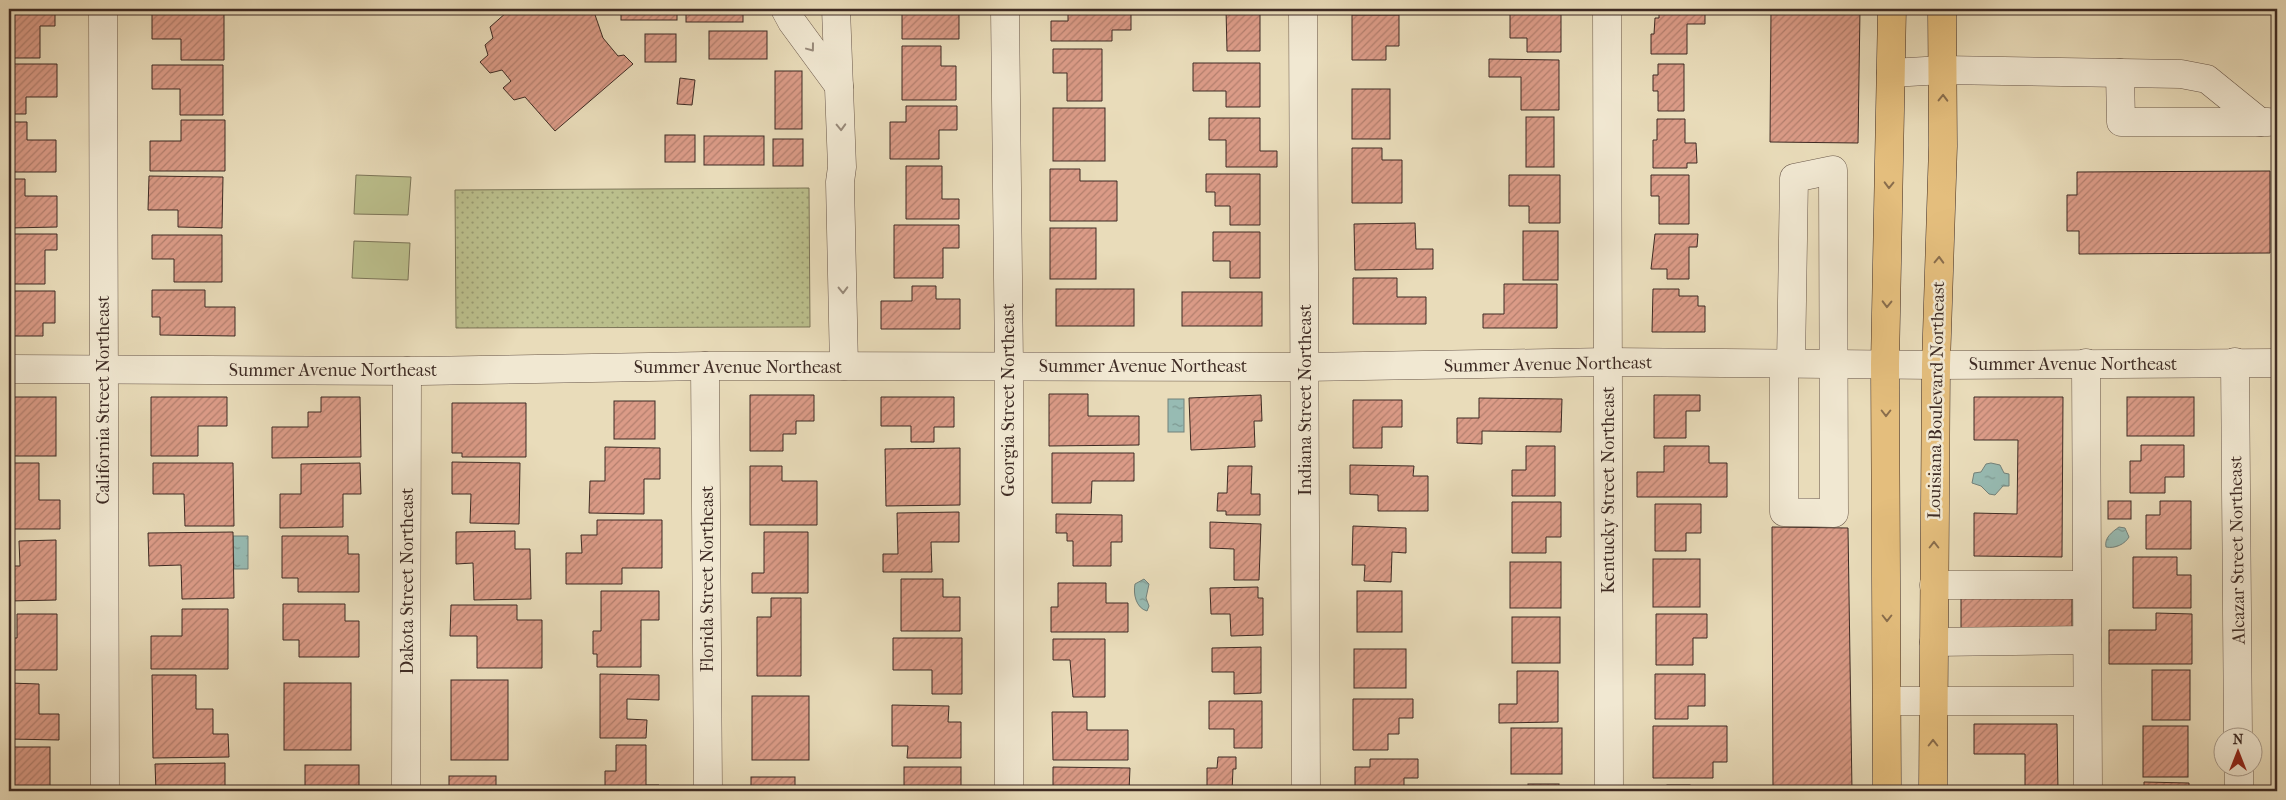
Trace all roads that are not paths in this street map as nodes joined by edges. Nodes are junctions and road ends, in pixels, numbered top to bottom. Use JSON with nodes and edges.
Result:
{"nodes":[{"id":1,"x":103,"y":9,"type":"edge"},
{"id":2,"x":785,"y":9,"type":"edge"},
{"id":3,"x":836,"y":9,"type":"edge"},
{"id":4,"x":1004,"y":9,"type":"edge"},
{"id":5,"x":1303,"y":9,"type":"edge"},
{"id":6,"x":1607,"y":9,"type":"edge"},
{"id":7,"x":1892,"y":9,"type":"edge"},
{"id":8,"x":1942,"y":9,"type":"edge"},
{"id":9,"x":1943,"y":70,"type":"junction"},
{"id":10,"x":2120,"y":72,"type":"junction"},
{"id":11,"x":1891,"y":73,"type":"junction"},
{"id":12,"x":839,"y":86,"type":"junction"},
{"id":13,"x":2269,"y":122,"type":"edge"},
{"id":14,"x":1608,"y":362,"type":"junction"},
{"id":15,"x":2235,"y":362,"type":"junction"},
{"id":16,"x":1787,"y":363,"type":"junction"},
{"id":17,"x":2277,"y":363,"type":"edge"},
{"id":18,"x":1834,"y":364,"type":"junction"},
{"id":19,"x":1885,"y":364,"type":"junction"},
{"id":20,"x":1936,"y":364,"type":"junction"},
{"id":21,"x":2086,"y":364,"type":"junction"},
{"id":22,"x":705,"y":366,"type":"junction"},
{"id":23,"x":844,"y":366,"type":"junction"},
{"id":24,"x":1009,"y":366,"type":"junction"},
{"id":25,"x":1305,"y":367,"type":"junction"},
{"id":26,"x":103,"y":368,"type":"junction"},
{"id":27,"x":9,"y":369,"type":"edge"},
{"id":28,"x":407,"y":371,"type":"junction"},
{"id":29,"x":1934,"y":585,"type":"junction"},
{"id":30,"x":2086,"y":585,"type":"junction"},
{"id":31,"x":2087,"y":640,"type":"junction"},
{"id":32,"x":1934,"y":642,"type":"junction"},
{"id":33,"x":1887,"y":701,"type":"junction"},
{"id":34,"x":2087,"y":701,"type":"junction"},
{"id":35,"x":1933,"y":702,"type":"junction"},
{"id":36,"x":2238,"y":728,"type":"edge"},
{"id":37,"x":2239,"y":778,"type":"edge"},
{"id":38,"x":105,"y":791,"type":"edge"},
{"id":39,"x":406,"y":791,"type":"edge"},
{"id":40,"x":708,"y":791,"type":"edge"},
{"id":41,"x":1010,"y":791,"type":"edge"},
{"id":42,"x":1306,"y":791,"type":"edge"},
{"id":43,"x":1609,"y":791,"type":"edge"},
{"id":44,"x":1887,"y":791,"type":"edge"},
{"id":45,"x":1933,"y":791,"type":"edge"},
{"id":46,"x":2088,"y":791,"type":"edge"},
{"id":47,"x":2239,"y":791,"type":"edge"}],
"edges":[{"from":1,"to":26,"type":"street","name":"California Street Northeast"},
{"from":2,"to":12,"type":"street","one_way":true},
{"from":3,"to":12,"type":"street"},
{"from":4,"to":24,"type":"street","name":"Georgia Street Northeast"},
{"from":5,"to":25,"type":"street","name":"Indiana Street Northeast"},
{"from":6,"to":14,"type":"street","name":"Kentucky Street Northeast"},
{"from":7,"to":11,"type":"main road"},
{"from":8,"to":9,"type":"main road","name":"Louisiana Boulevard Northeast"},
{"from":9,"to":10,"type":"street"},
{"from":9,"to":11,"type":"street"},
{"from":20,"to":9,"type":"main road","name":"Louisiana Boulevard Northeast","one_way":true},
{"from":10,"to":13,"type":"street"},
{"from":10,"to":13,"type":"street"},
{"from":11,"to":19,"type":"main road","one_way":true},
{"from":12,"to":23,"type":"street","one_way":true},
{"from":14,"to":16,"type":"street","name":"Summer Avenue Northeast"},
{"from":14,"to":25,"type":"street","name":"Summer Avenue Northeast"},
{"from":14,"to":43,"type":"street","name":"Kentucky Street Northeast"},
{"from":15,"to":17,"type":"street","name":"Summer Avenue Northeast"},
{"from":15,"to":21,"type":"street","name":"Summer Avenue Northeast"},
{"from":15,"to":36,"type":"street","name":"Alcazar Street Northeast"},
{"from":16,"to":18,"type":"street","name":"Summer Avenue Northeast"},
{"from":16,"to":18,"type":"street"},
{"from":16,"to":18,"type":"street"},
{"from":18,"to":19,"type":"street","name":"Summer Avenue Northeast"},
{"from":19,"to":20,"type":"street","name":"Summer Avenue Northeast"},
{"from":19,"to":33,"type":"main road","one_way":true},
{"from":20,"to":21,"type":"street","name":"Summer Avenue Northeast"},
{"from":29,"to":20,"type":"main road","name":"Louisiana Boulevard Northeast","one_way":true},
{"from":21,"to":30,"type":"street"},
{"from":22,"to":23,"type":"street","name":"Summer Avenue Northeast"},
{"from":22,"to":28,"type":"street","name":"Summer Avenue Northeast"},
{"from":22,"to":40,"type":"street","name":"Florida Street Northeast"},
{"from":23,"to":24,"type":"street","name":"Summer Avenue Northeast"},
{"from":24,"to":25,"type":"street","name":"Summer Avenue Northeast"},
{"from":24,"to":41,"type":"street","name":"Georgia Street Northeast"},
{"from":25,"to":42,"type":"street","name":"Indiana Street Northeast"},
{"from":26,"to":27,"type":"street","name":"Summer Avenue Northeast"},
{"from":26,"to":28,"type":"street","name":"Summer Avenue Northeast"},
{"from":26,"to":38,"type":"street","name":"California Street Northeast"},
{"from":28,"to":39,"type":"street","name":"Dakota Street Northeast"},
{"from":29,"to":30,"type":"street"},
{"from":29,"to":32,"type":"main road","name":"Louisiana Boulevard Northeast"},
{"from":30,"to":31,"type":"street"},
{"from":31,"to":32,"type":"street"},
{"from":31,"to":34,"type":"street"},
{"from":32,"to":35,"type":"main road","name":"Louisiana Boulevard Northeast"},
{"from":33,"to":35,"type":"street"},
{"from":33,"to":44,"type":"main road"},
{"from":34,"to":35,"type":"street"},
{"from":34,"to":46,"type":"street"},
{"from":45,"to":35,"type":"main road","name":"Louisiana Boulevard Northeast","one_way":true},
{"from":37,"to":47,"type":"street"}]}
